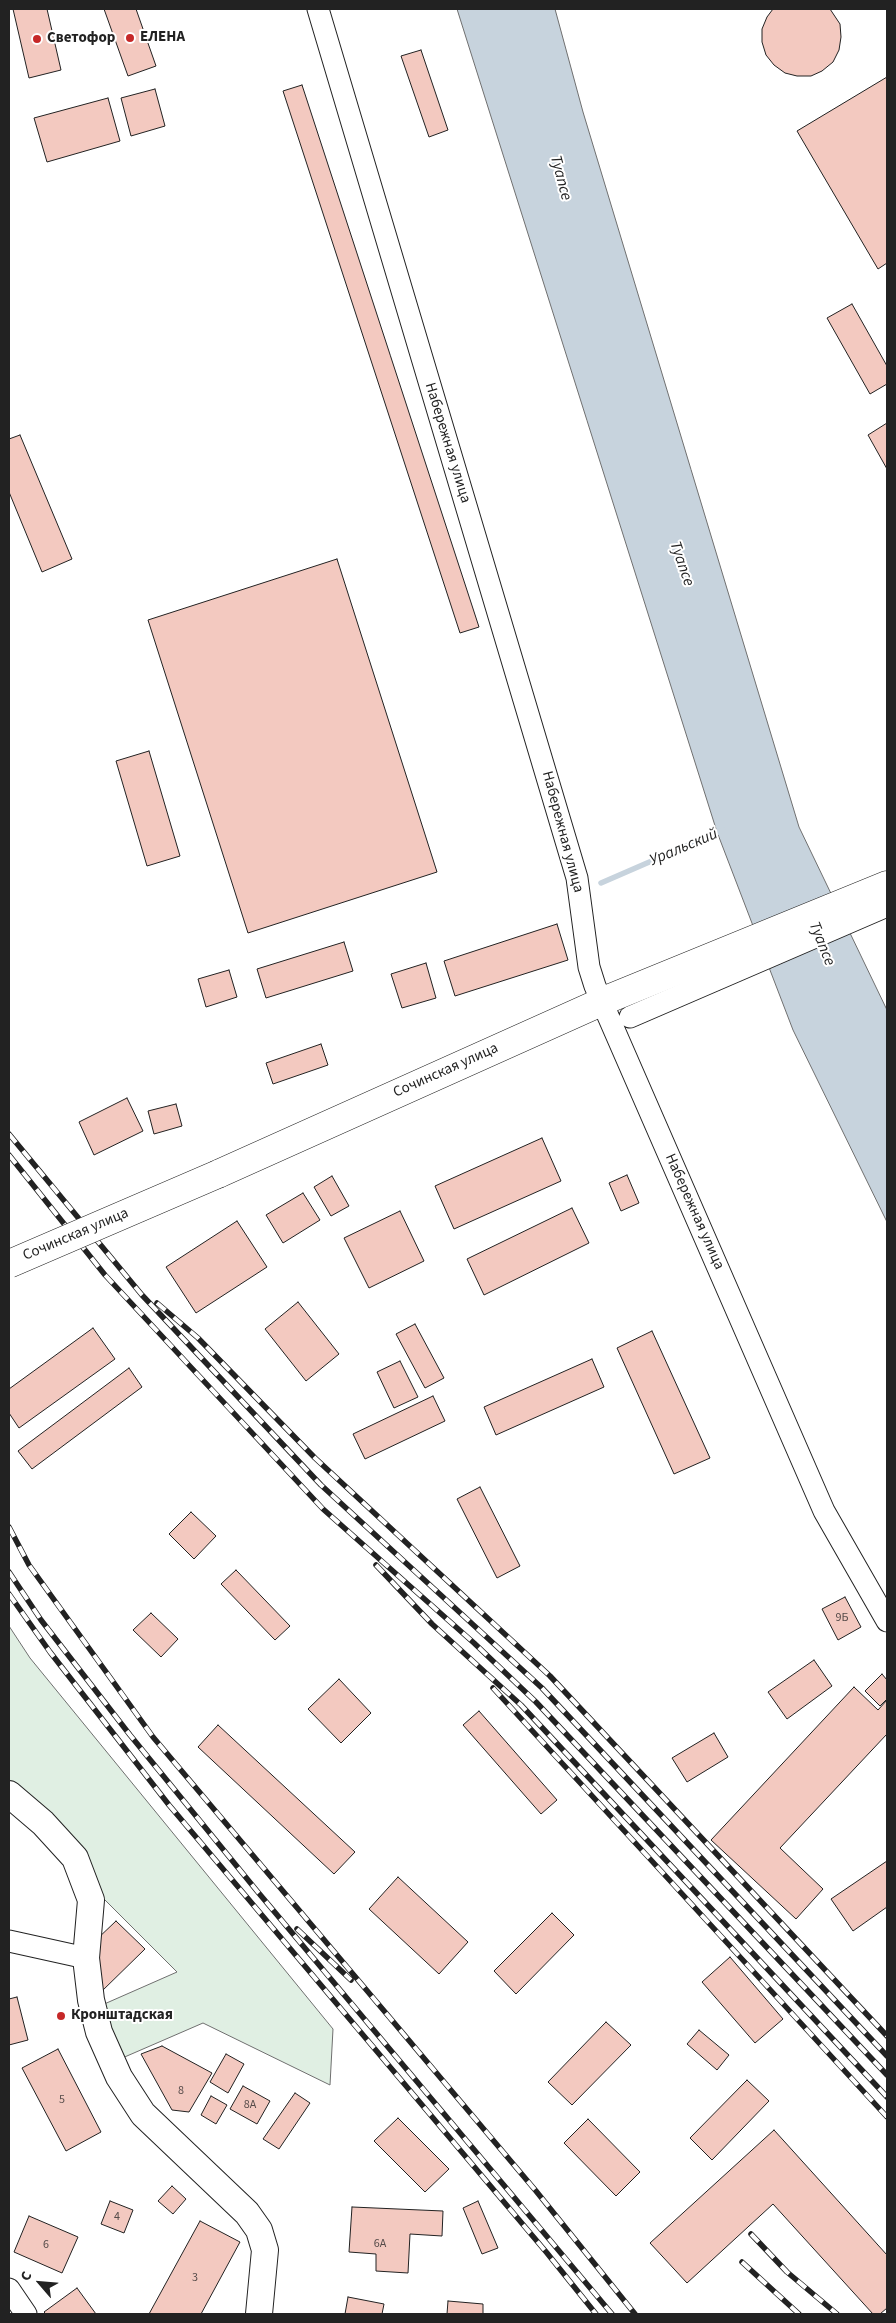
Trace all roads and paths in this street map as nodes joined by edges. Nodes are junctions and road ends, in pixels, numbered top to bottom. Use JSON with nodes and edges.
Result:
{"nodes":[{"id":1,"x":318,"y":9,"type":"edge"},
{"id":2,"x":887,"y":885,"type":"edge"},
{"id":3,"x":887,"y":906,"type":"edge"},
{"id":4,"x":605,"y":1000,"type":"junction"},
{"id":5,"x":630,"y":1017,"type":"dead end"},
{"id":6,"x":9,"y":1264,"type":"edge"},
{"id":7,"x":887,"y":1621,"type":"edge"},
{"id":8,"x":9,"y":1794,"type":"edge"},
{"id":9,"x":9,"y":1941,"type":"edge"},
{"id":10,"x":86,"y":1958,"type":"junction"},
{"id":11,"x":9,"y":2289,"type":"edge"},
{"id":12,"x":26,"y":2314,"type":"edge"},
{"id":13,"x":259,"y":2314,"type":"edge"}],
"edges":[{"from":1,"to":4,"type":"street","name":"Набережная улица"},
{"from":2,"to":4,"type":"highway","name":"Сочинская улица"},
{"from":3,"to":5,"type":"street"},
{"from":4,"to":6,"type":"highway","name":"Сочинская улица","bridge":true},
{"from":4,"to":7,"type":"street","name":"Набережная улица"},
{"from":8,"to":10,"type":"main road"},
{"from":9,"to":10,"type":"street"},
{"from":10,"to":13,"type":"main road"},
{"from":11,"to":12,"type":"street"}]}
